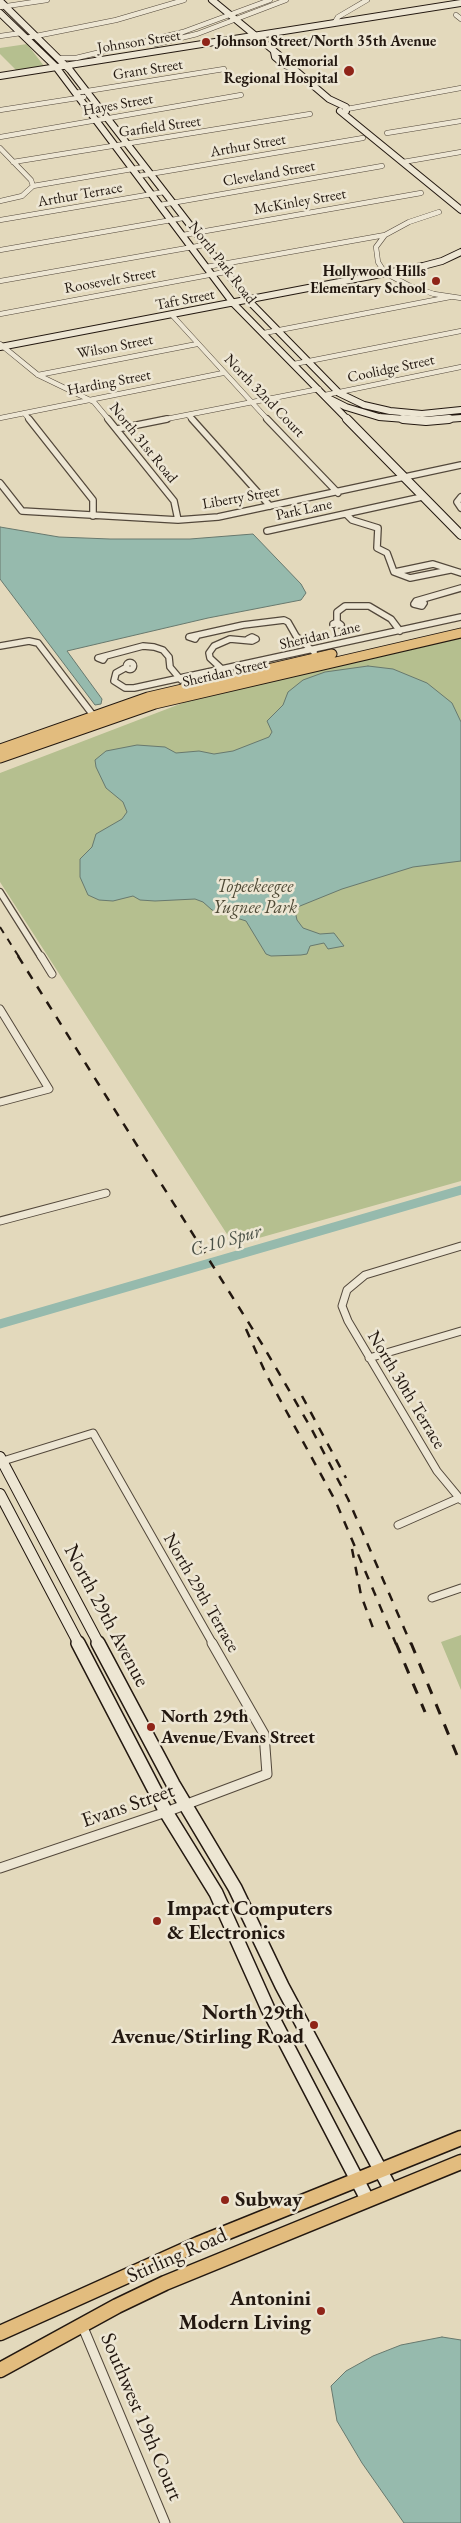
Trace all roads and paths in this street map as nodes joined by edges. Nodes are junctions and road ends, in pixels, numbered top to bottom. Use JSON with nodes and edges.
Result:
{"nodes":[{"id":1,"x":47,"y":0,"type":"edge"},
{"id":2,"x":184,"y":0,"type":"edge"},
{"id":3,"x":212,"y":0,"type":"edge"},
{"id":4,"x":270,"y":0,"type":"edge"},
{"id":5,"x":286,"y":0,"type":"edge"},
{"id":6,"x":367,"y":0,"type":"edge"},
{"id":7,"x":0,"y":1,"type":"edge"},
{"id":8,"x":461,"y":2,"type":"edge"},
{"id":9,"x":3,"y":7,"type":"edge"},
{"id":10,"x":0,"y":13,"type":"edge"},
{"id":11,"x":383,"y":15,"type":"junction"},
{"id":12,"x":456,"y":15,"type":"dead end"},
{"id":13,"x":231,"y":16,"type":"junction"},
{"id":14,"x":461,"y":19,"type":"edge"},
{"id":15,"x":236,"y":21,"type":"junction"},
{"id":16,"x":335,"y":22,"type":"junction"},
{"id":17,"x":281,"y":32,"type":"junction"},
{"id":18,"x":21,"y":33,"type":"junction"},
{"id":19,"x":0,"y":36,"type":"edge"},
{"id":20,"x":37,"y":36,"type":"junction"},
{"id":21,"x":254,"y":36,"type":"junction"},
{"id":22,"x":26,"y":38,"type":"junction"},
{"id":23,"x":92,"y":54,"type":"junction"},
{"id":24,"x":59,"y":58,"type":"junction"},
{"id":25,"x":66,"y":66,"type":"junction"},
{"id":26,"x":56,"y":68,"type":"junction"},
{"id":27,"x":224,"y":69,"type":"dead end"},
{"id":28,"x":0,"y":76,"type":"edge"},
{"id":29,"x":461,"y":88,"type":"edge"},
{"id":30,"x":88,"y":94,"type":"junction"},
{"id":31,"x":77,"y":95,"type":"junction"},
{"id":32,"x":241,"y":95,"type":"dead end"},
{"id":33,"x":329,"y":99,"type":"junction"},
{"id":34,"x":344,"y":109,"type":"junction"},
{"id":35,"x":0,"y":110,"type":"edge"},
{"id":36,"x":310,"y":114,"type":"dead end"},
{"id":37,"x":107,"y":118,"type":"junction"},
{"id":38,"x":96,"y":120,"type":"junction"},
{"id":39,"x":461,"y":120,"type":"edge"},
{"id":40,"x":387,"y":133,"type":"dead end"},
{"id":41,"x":0,"y":137,"type":"edge"},
{"id":42,"x":362,"y":138,"type":"dead end"},
{"id":43,"x":127,"y":144,"type":"junction"},
{"id":44,"x":114,"y":145,"type":"junction"},
{"id":45,"x":0,"y":148,"type":"edge"},
{"id":46,"x":461,"y":152,"type":"edge"},
{"id":47,"x":13,"y":162,"type":"junction"},
{"id":48,"x":403,"y":162,"type":"junction"},
{"id":49,"x":382,"y":166,"type":"dead end"},
{"id":50,"x":144,"y":167,"type":"junction"},
{"id":51,"x":132,"y":169,"type":"junction"},
{"id":52,"x":150,"y":174,"type":"junction"},
{"id":53,"x":138,"y":176,"type":"junction"},
{"id":54,"x":33,"y":186,"type":"junction"},
{"id":55,"x":164,"y":192,"type":"junction"},
{"id":56,"x":421,"y":192,"type":"dead end"},
{"id":57,"x":152,"y":194,"type":"junction"},
{"id":58,"x":0,"y":201,"type":"edge"},
{"id":59,"x":172,"y":203,"type":"junction"},
{"id":60,"x":160,"y":206,"type":"junction"},
{"id":61,"x":461,"y":210,"type":"edge"},
{"id":62,"x":439,"y":212,"type":"dead end"},
{"id":63,"x":183,"y":218,"type":"junction"},
{"id":64,"x":0,"y":220,"type":"edge"},
{"id":65,"x":171,"y":220,"type":"junction"},
{"id":66,"x":196,"y":233,"type":"junction"},
{"id":67,"x":183,"y":235,"type":"junction"},
{"id":68,"x":385,"y":235,"type":"junction"},
{"id":69,"x":204,"y":245,"type":"junction"},
{"id":70,"x":191,"y":247,"type":"junction"},
{"id":71,"x":0,"y":250,"type":"edge"},
{"id":72,"x":461,"y":252,"type":"edge"},
{"id":73,"x":219,"y":264,"type":"junction"},
{"id":74,"x":206,"y":267,"type":"junction"},
{"id":75,"x":225,"y":272,"type":"junction"},
{"id":76,"x":385,"y":273,"type":"junction"},
{"id":77,"x":212,"y":274,"type":"junction"},
{"id":78,"x":0,"y":281,"type":"edge"},
{"id":79,"x":450,"y":297,"type":"junction"},
{"id":80,"x":461,"y":298,"type":"edge"},
{"id":81,"x":248,"y":300,"type":"junction"},
{"id":82,"x":233,"y":303,"type":"junction"},
{"id":83,"x":0,"y":314,"type":"edge"},
{"id":84,"x":172,"y":315,"type":"junction"},
{"id":85,"x":277,"y":331,"type":"junction"},
{"id":86,"x":461,"y":331,"type":"edge"},
{"id":87,"x":264,"y":333,"type":"junction"},
{"id":88,"x":197,"y":344,"type":"junction"},
{"id":89,"x":1,"y":346,"type":"edge"},
{"id":90,"x":307,"y":361,"type":"junction"},
{"id":91,"x":294,"y":364,"type":"junction"},
{"id":92,"x":461,"y":368,"type":"edge"},
{"id":93,"x":224,"y":373,"type":"junction"},
{"id":94,"x":38,"y":375,"type":"junction"},
{"id":95,"x":319,"y":389,"type":"junction"},
{"id":96,"x":339,"y":392,"type":"junction"},
{"id":97,"x":325,"y":395,"type":"junction"},
{"id":98,"x":87,"y":399,"type":"junction"},
{"id":99,"x":253,"y":402,"type":"junction"},
{"id":100,"x":357,"y":402,"type":"junction"},
{"id":101,"x":349,"y":408,"type":"junction"},
{"id":102,"x":461,"y":410,"type":"edge"},
{"id":103,"x":24,"y":414,"type":"junction"},
{"id":104,"x":188,"y":415,"type":"junction"},
{"id":105,"x":345,"y":416,"type":"junction"},
{"id":106,"x":0,"y":418,"type":"edge"},
{"id":107,"x":461,"y":418,"type":"edge"},
{"id":108,"x":117,"y":429,"type":"junction"},
{"id":109,"x":461,"y":465,"type":"edge"},
{"id":110,"x":404,"y":477,"type":"junction"},
{"id":111,"x":0,"y":482,"type":"edge"},
{"id":112,"x":338,"y":493,"type":"junction"},
{"id":113,"x":422,"y":497,"type":"junction"},
{"id":114,"x":461,"y":497,"type":"edge"},
{"id":115,"x":270,"y":506,"type":"junction"},
{"id":116,"x":461,"y":508,"type":"edge"},
{"id":117,"x":346,"y":514,"type":"junction"},
{"id":118,"x":93,"y":516,"type":"junction"},
{"id":119,"x":178,"y":520,"type":"junction"},
{"id":120,"x":267,"y":531,"type":"dead end"},
{"id":121,"x":461,"y":535,"type":"edge"},
{"id":122,"x":450,"y":570,"type":"junction"},
{"id":123,"x":395,"y":572,"type":"junction"},
{"id":124,"x":461,"y":573,"type":"edge"},
{"id":125,"x":461,"y":588,"type":"edge"},
{"id":126,"x":422,"y":602,"type":"dead end"},
{"id":127,"x":461,"y":617,"type":"edge"},
{"id":128,"x":337,"y":622,"type":"dead end"},
{"id":129,"x":461,"y":626,"type":"edge"},
{"id":130,"x":400,"y":631,"type":"junction"},
{"id":131,"x":461,"y":633,"type":"edge"},
{"id":132,"x":197,"y":636,"type":"dead end"},
{"id":133,"x":248,"y":639,"type":"dead end"},
{"id":134,"x":0,"y":646,"type":"edge"},
{"id":135,"x":105,"y":656,"type":"dead end"},
{"id":136,"x":319,"y":657,"type":"junction"},
{"id":137,"x":125,"y":668,"type":"dead end"},
{"id":138,"x":223,"y":670,"type":"junction"},
{"id":139,"x":181,"y":680,"type":"junction"},
{"id":140,"x":96,"y":719,"type":"junction"},
{"id":141,"x":0,"y":748,"type":"edge"},
{"id":142,"x":0,"y":758,"type":"edge"},
{"id":143,"x":0,"y":892,"type":"edge"},
{"id":144,"x":52,"y":974,"type":"dead end"},
{"id":145,"x":0,"y":1009,"type":"edge"},
{"id":146,"x":0,"y":1102,"type":"edge"},
{"id":147,"x":106,"y":1193,"type":"dead end"},
{"id":148,"x":0,"y":1211,"type":"edge"},
{"id":149,"x":1,"y":1221,"type":"edge"},
{"id":150,"x":461,"y":1246,"type":"edge"},
{"id":151,"x":461,"y":1331,"type":"edge"},
{"id":152,"x":369,"y":1358,"type":"junction"},
{"id":153,"x":1,"y":1460,"type":"edge"},
{"id":154,"x":0,"y":1494,"type":"edge"},
{"id":155,"x":460,"y":1499,"type":"edge"},
{"id":156,"x":398,"y":1525,"type":"dead end"},
{"id":157,"x":461,"y":1588,"type":"edge"},
{"id":158,"x":432,"y":1598,"type":"dead end"},
{"id":159,"x":267,"y":1774,"type":"joint"},
{"id":160,"x":186,"y":1804,"type":"junction"},
{"id":161,"x":166,"y":1812,"type":"junction"},
{"id":162,"x":0,"y":1868,"type":"edge"},
{"id":163,"x":461,"y":2138,"type":"edge"},
{"id":164,"x":461,"y":2162,"type":"edge"},
{"id":165,"x":380,"y":2171,"type":"junction"},
{"id":166,"x":356,"y":2180,"type":"junction"},
{"id":167,"x":391,"y":2190,"type":"junction"},
{"id":168,"x":367,"y":2199,"type":"junction"},
{"id":169,"x":82,"y":2325,"type":"junction"},
{"id":170,"x":0,"y":2333,"type":"edge"},
{"id":171,"x":0,"y":2370,"type":"edge"},
{"id":172,"x":165,"y":2523,"type":"edge"}],
"edges":[{"from":1,"to":9,"type":"street"},
{"from":2,"to":20,"type":"street"},
{"from":3,"to":13,"type":"street"},
{"from":4,"to":13,"type":"street"},
{"from":5,"to":15,"type":"street"},
{"from":6,"to":16,"type":"street"},
{"from":7,"to":9,"type":"street","name":"North Park Road"},
{"from":8,"to":11,"type":"street","name":"Johnson Street"},
{"from":9,"to":20,"type":"street","name":"North Park Road"},
{"from":10,"to":18,"type":"street","name":"North Park Road"},
{"from":11,"to":16,"type":"street","name":"Johnson Street"},
{"from":11,"to":17,"type":"street","name":"Johnson Street"},
{"from":12,"to":14,"type":"street"},
{"from":13,"to":15,"type":"street"},
{"from":13,"to":23,"type":"street"},
{"from":15,"to":21,"type":"street"},
{"from":15,"to":23,"type":"street"},
{"from":16,"to":17,"type":"street","name":"Johnson Street"},
{"from":17,"to":21,"type":"street","name":"Johnson Street"},
{"from":18,"to":19,"type":"street"},
{"from":18,"to":22,"type":"street","name":"North Park Road"},
{"from":20,"to":22,"type":"street"},
{"from":20,"to":24,"type":"street","name":"North Park Road"},
{"from":21,"to":25,"type":"street","name":"Johnson Street"},
{"from":21,"to":33,"type":"street"},
{"from":22,"to":26,"type":"street","name":"North Park Road"},
{"from":23,"to":24,"type":"street"},
{"from":24,"to":25,"type":"street","name":"North Park Road"},
{"from":25,"to":26,"type":"street","name":"Johnson Street"},
{"from":25,"to":30,"type":"street","name":"North Park Road"},
{"from":26,"to":28,"type":"street","name":"Johnson Street"},
{"from":26,"to":31,"type":"street","name":"North Park Road"},
{"from":27,"to":30,"type":"street","name":"Grant Street"},
{"from":29,"to":34,"type":"street"},
{"from":30,"to":31,"type":"street","name":"Grant Street"},
{"from":30,"to":37,"type":"street","name":"North Park Road"},
{"from":31,"to":35,"type":"street","name":"Grant Street"},
{"from":31,"to":38,"type":"street","name":"North Park Road"},
{"from":32,"to":37,"type":"street","name":"Hayes Street"},
{"from":33,"to":34,"type":"street"},
{"from":33,"to":34,"type":"street"},
{"from":34,"to":48,"type":"street"},
{"from":36,"to":43,"type":"street","name":"Garfield Street"},
{"from":37,"to":38,"type":"street","name":"Hayes Street"},
{"from":37,"to":43,"type":"street","name":"North Park Road"},
{"from":38,"to":41,"type":"street","name":"Hayes Street"},
{"from":38,"to":44,"type":"street","name":"North Park Road"},
{"from":39,"to":40,"type":"street"},
{"from":42,"to":52,"type":"street","name":"Arthur Street"},
{"from":43,"to":44,"type":"street","name":"Garfield Street"},
{"from":43,"to":50,"type":"street","name":"North Park Road"},
{"from":44,"to":47,"type":"street","name":"Garfield Street"},
{"from":44,"to":51,"type":"street","name":"North Park Road"},
{"from":45,"to":47,"type":"street"},
{"from":46,"to":48,"type":"street"},
{"from":47,"to":54,"type":"street"},
{"from":48,"to":61,"type":"street"},
{"from":49,"to":59,"type":"street","name":"Cleveland Street"},
{"from":50,"to":51,"type":"street"},
{"from":50,"to":52,"type":"street","name":"North Park Road"},
{"from":51,"to":53,"type":"street","name":"North Park Road"},
{"from":51,"to":54,"type":"street"},
{"from":52,"to":53,"type":"street","name":"Arthur Street"},
{"from":52,"to":55,"type":"street","name":"North Park Road"},
{"from":53,"to":57,"type":"street","name":"North Park Road"},
{"from":54,"to":58,"type":"street"},
{"from":55,"to":57,"type":"street","name":"Arthur Terrace"},
{"from":55,"to":59,"type":"street","name":"North Park Road"},
{"from":56,"to":66,"type":"street","name":"McKinley Street"},
{"from":57,"to":60,"type":"street","name":"North Park Road"},
{"from":57,"to":64,"type":"street","name":"Arthur Terrace"},
{"from":59,"to":60,"type":"street","name":"Cleveland Street"},
{"from":59,"to":63,"type":"street","name":"North Park Road"},
{"from":60,"to":65,"type":"street","name":"North Park Road"},
{"from":62,"to":68,"type":"street"},
{"from":63,"to":65,"type":"street"},
{"from":63,"to":66,"type":"street","name":"North Park Road"},
{"from":65,"to":67,"type":"street","name":"North Park Road"},
{"from":65,"to":71,"type":"street"},
{"from":66,"to":67,"type":"street","name":"McKinley Street"},
{"from":66,"to":69,"type":"street","name":"North Park Road"},
{"from":67,"to":70,"type":"street","name":"North Park Road"},
{"from":68,"to":73,"type":"street"},
{"from":68,"to":76,"type":"street"},
{"from":69,"to":70,"type":"street"},
{"from":69,"to":73,"type":"street","name":"North Park Road"},
{"from":70,"to":74,"type":"street","name":"North Park Road"},
{"from":70,"to":78,"type":"street"},
{"from":72,"to":76,"type":"street","name":"Taft Street"},
{"from":73,"to":74,"type":"street"},
{"from":73,"to":75,"type":"street","name":"North Park Road"},
{"from":74,"to":77,"type":"street","name":"North Park Road"},
{"from":75,"to":77,"type":"street","name":"Roosevelt Street"},
{"from":75,"to":81,"type":"street","name":"North Park Road"},
{"from":76,"to":79,"type":"street"},
{"from":76,"to":81,"type":"street","name":"Taft Street"},
{"from":77,"to":82,"type":"street","name":"North Park Road"},
{"from":77,"to":83,"type":"street","name":"Roosevelt Street"},
{"from":79,"to":80,"type":"street"},
{"from":79,"to":85,"type":"street"},
{"from":81,"to":82,"type":"street","name":"Taft Street"},
{"from":81,"to":85,"type":"street","name":"North Park Road"},
{"from":82,"to":84,"type":"street","name":"Taft Street"},
{"from":82,"to":87,"type":"street","name":"North Park Road"},
{"from":84,"to":88,"type":"street","name":"North 32nd Court"},
{"from":84,"to":89,"type":"street","name":"Taft Street"},
{"from":85,"to":87,"type":"street"},
{"from":85,"to":90,"type":"street","name":"North Park Road"},
{"from":86,"to":90,"type":"street"},
{"from":87,"to":91,"type":"street","name":"North Park Road"},
{"from":88,"to":93,"type":"street","name":"North 32nd Court"},
{"from":88,"to":94,"type":"street","name":"Wilson Street"},
{"from":89,"to":94,"type":"street","name":"North 31st Road"},
{"from":90,"to":91,"type":"street"},
{"from":90,"to":96,"type":"street","name":"North Park Road"},
{"from":91,"to":95,"type":"street","name":"North Park Road"},
{"from":92,"to":96,"type":"street","name":"Coolidge Street"},
{"from":93,"to":98,"type":"street","name":"Harding Street"},
{"from":93,"to":99,"type":"street","name":"North 32nd Court"},
{"from":94,"to":98,"type":"street","name":"North 31st Road"},
{"from":95,"to":97,"type":"street","name":"North Park Road"},
{"from":95,"to":99,"type":"street"},
{"from":96,"to":97,"type":"street","name":"Coolidge Street"},
{"from":96,"to":100,"type":"street","name":"North Park Road"},
{"from":97,"to":101,"type":"street"},
{"from":97,"to":105,"type":"street","name":"North Park Road"},
{"from":98,"to":103,"type":"street","name":"Harding Street"},
{"from":98,"to":108,"type":"street","name":"North 31st Road"},
{"from":99,"to":104,"type":"street"},
{"from":99,"to":112,"type":"street","name":"North 32nd Court"},
{"from":100,"to":101,"type":"street"},
{"from":100,"to":102,"type":"street","name":"North Park Road"},
{"from":101,"to":105,"type":"street"},
{"from":101,"to":107,"type":"street"},
{"from":103,"to":106,"type":"street","name":"Harding Street"},
{"from":103,"to":118,"type":"street"},
{"from":104,"to":108,"type":"street"},
{"from":104,"to":115,"type":"street"},
{"from":105,"to":110,"type":"street","name":"North Park Road"},
{"from":108,"to":119,"type":"street","name":"North 31st Road"},
{"from":109,"to":110,"type":"street","name":"Liberty Street"},
{"from":110,"to":112,"type":"street","name":"Liberty Street"},
{"from":110,"to":113,"type":"street","name":"North Park Road"},
{"from":111,"to":118,"type":"street","name":"Liberty Street"},
{"from":112,"to":115,"type":"street","name":"Liberty Street"},
{"from":113,"to":117,"type":"street","name":"Park Lane"},
{"from":113,"to":121,"type":"street","name":"North Park Road"},
{"from":114,"to":116,"type":"street"},
{"from":115,"to":119,"type":"street","name":"Liberty Street"},
{"from":117,"to":120,"type":"street","name":"Park Lane"},
{"from":117,"to":123,"type":"street","name":"Park Lane"},
{"from":118,"to":119,"type":"street","name":"Liberty Street"},
{"from":122,"to":123,"type":"street"},
{"from":122,"to":123,"type":"street"},
{"from":122,"to":124,"type":"street"},
{"from":125,"to":126,"type":"street"},
{"from":127,"to":130,"type":"street","name":"Sheridan Lane"},
{"from":128,"to":130,"type":"street"},
{"from":129,"to":136,"type":"main road","name":"Sheridan Street"},
{"from":130,"to":136,"type":"street","name":"Sheridan Lane"},
{"from":131,"to":136,"type":"main road","name":"Sheridan Street"},
{"from":132,"to":136,"type":"street"},
{"from":133,"to":138,"type":"street"},
{"from":134,"to":140,"type":"street"},
{"from":135,"to":139,"type":"street"},
{"from":136,"to":138,"type":"street","name":"Sheridan Lane"},
{"from":136,"to":140,"type":"main road","name":"Sheridan Street"},
{"from":137,"to":139,"type":"street","name":"Sheridan Lane"},
{"from":138,"to":139,"type":"street","name":"Sheridan Lane"},
{"from":140,"to":141,"type":"main road","name":"Sheridan Street"},
{"from":140,"to":142,"type":"main road","name":"Sheridan Street"},
{"from":143,"to":144,"type":"street"},
{"from":145,"to":146,"type":"street"},
{"from":147,"to":149,"type":"street"},
{"from":148,"to":149,"type":"street"},
{"from":150,"to":152,"type":"street","name":"North 30th Terrace"},
{"from":151,"to":152,"type":"street"},
{"from":152,"to":155,"type":"street","name":"North 30th Terrace"},
{"from":153,"to":159,"type":"street","name":"North 29th Terrace"},
{"from":153,"to":160,"type":"street","name":"North 29th Avenue"},
{"from":154,"to":161,"type":"street","name":"North 29th Avenue"},
{"from":155,"to":156,"type":"street"},
{"from":157,"to":158,"type":"street"},
{"from":159,"to":160,"type":"street","name":"Evans Street"},
{"from":160,"to":161,"type":"street","name":"Evans Street"},
{"from":160,"to":165,"type":"street","name":"North 29th Avenue"},
{"from":161,"to":162,"type":"street","name":"Evans Street"},
{"from":161,"to":166,"type":"street","name":"North 29th Avenue"},
{"from":163,"to":165,"type":"main road","name":"Stirling Road"},
{"from":164,"to":167,"type":"main road","name":"Stirling Road"},
{"from":165,"to":166,"type":"main road","name":"Stirling Road"},
{"from":165,"to":167,"type":"street","name":"North 29th Avenue"},
{"from":166,"to":168,"type":"street","name":"North 29th Avenue"},
{"from":166,"to":170,"type":"main road","name":"Stirling Road"},
{"from":167,"to":168,"type":"main road","name":"Stirling Road"},
{"from":168,"to":169,"type":"main road","name":"Stirling Road"},
{"from":169,"to":171,"type":"main road","name":"Stirling Road"},
{"from":169,"to":172,"type":"street","name":"Southwest 19th Court"}]}
